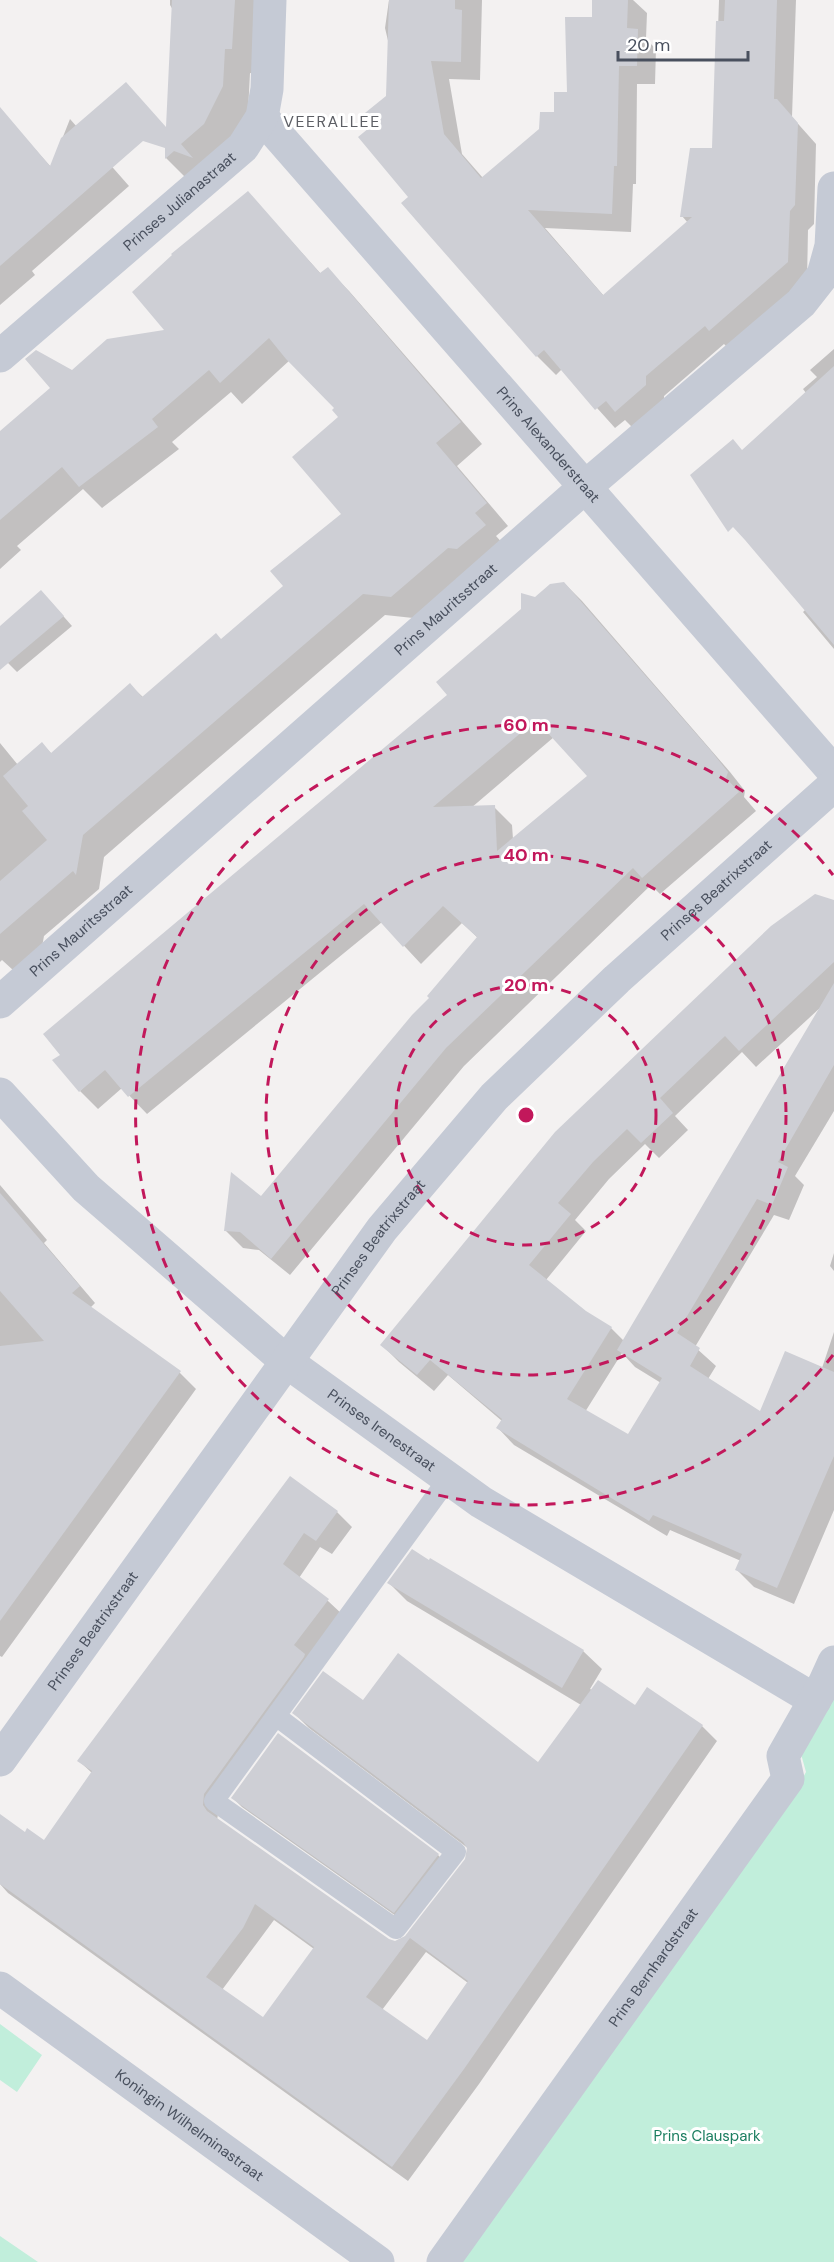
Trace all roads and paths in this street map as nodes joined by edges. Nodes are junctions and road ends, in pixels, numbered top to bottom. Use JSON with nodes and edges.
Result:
{"nodes":[{"id":1,"x":270,"y":0,"type":"edge"},
{"id":2,"x":262,"y":117,"type":"junction"},
{"id":3,"x":834,"y":188,"type":"edge"},
{"id":4,"x":0,"y":356,"type":"edge"},
{"id":5,"x":585,"y":487,"type":"junction"},
{"id":6,"x":834,"y":772,"type":"edge"},
{"id":7,"x":834,"y":784,"type":"edge"},
{"id":8,"x":0,"y":1002,"type":"edge"},
{"id":9,"x":0,"y":1094,"type":"edge"},
{"id":10,"x":287,"y":1362,"type":"junction"},
{"id":11,"x":448,"y":1479,"type":"junction"},
{"id":12,"x":834,"y":1662,"type":"edge"},
{"id":13,"x":816,"y":1700,"type":"junction"},
{"id":14,"x":276,"y":1716,"type":"junction"},
{"id":15,"x":0,"y":1760,"type":"edge"},
{"id":16,"x":0,"y":1988,"type":"edge"},
{"id":17,"x":378,"y":2262,"type":"edge"},
{"id":18,"x":444,"y":2262,"type":"edge"}],
"edges":[{"from":1,"to":2,"type":"street","name":"Prinses Julianastraat"},
{"from":2,"to":4,"type":"street","name":"Prinses Julianastraat"},
{"from":2,"to":5,"type":"street","name":"Prins Alexanderstraat"},
{"from":3,"to":5,"type":"street","name":"Prins Mauritsstraat"},
{"from":5,"to":6,"type":"street","name":"Prins Alexanderstraat"},
{"from":5,"to":8,"type":"street","name":"Prins Mauritsstraat"},
{"from":7,"to":10,"type":"street","name":"Prinses Beatrixstraat"},
{"from":9,"to":10,"type":"street","name":"Prinses Irenestraat"},
{"from":10,"to":11,"type":"street","name":"Prinses Irenestraat"},
{"from":10,"to":15,"type":"street","name":"Prinses Beatrixstraat"},
{"from":11,"to":13,"type":"street","name":"Prinses Irenestraat"},
{"from":11,"to":14,"type":"lane"},
{"from":12,"to":13,"type":"street","name":"Prins Bernhardstraat"},
{"from":13,"to":18,"type":"street","name":"Prins Bernhardstraat"},
{"from":14,"to":14,"type":"lane"},
{"from":16,"to":17,"type":"street","name":"Koningin Wilhelminastraat"}]}
